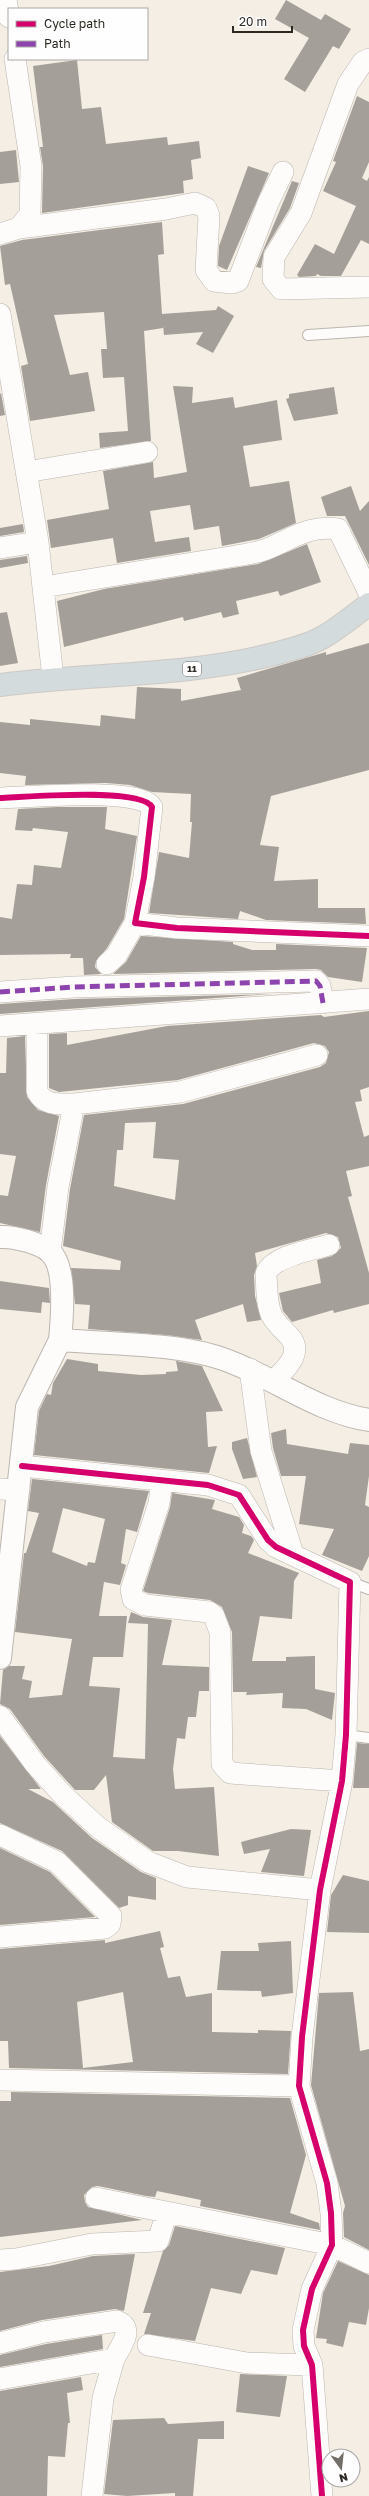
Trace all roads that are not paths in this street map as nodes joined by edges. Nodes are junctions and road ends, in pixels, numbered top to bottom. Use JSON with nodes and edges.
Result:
{"nodes":[{"id":1,"x":6,"y":0,"type":"edge"},
{"id":2,"x":8,"y":11,"type":"edge"},
{"id":3,"x":369,"y":59,"type":"edge"},
{"id":4,"x":16,"y":60,"type":"edge"},
{"id":5,"x":283,"y":172,"type":"dead end"},
{"id":6,"x":10,"y":231,"type":"edge"},
{"id":7,"x":369,"y":287,"type":"edge"},
{"id":8,"x":1,"y":323,"type":"edge"},
{"id":9,"x":369,"y":331,"type":"edge"},
{"id":10,"x":308,"y":335,"type":"dead end"},
{"id":11,"x":147,"y":452,"type":"dead end"},
{"id":12,"x":26,"y":472,"type":"junction"},
{"id":13,"x":38,"y":542,"type":"junction"},
{"id":14,"x":0,"y":548,"type":"edge"},
{"id":15,"x":43,"y":587,"type":"junction"},
{"id":16,"x":369,"y":592,"type":"edge"},
{"id":17,"x":369,"y":604,"type":"edge"},
{"id":18,"x":53,"y":678,"type":"junction"},
{"id":19,"x":0,"y":684,"type":"edge"},
{"id":20,"x":0,"y":798,"type":"edge"},
{"id":21,"x":135,"y":924,"type":"junction"},
{"id":22,"x":369,"y":936,"type":"edge"},
{"id":23,"x":107,"y":964,"type":"dead end"},
{"id":24,"x":0,"y":992,"type":"edge"},
{"id":25,"x":369,"y":999,"type":"edge"},
{"id":26,"x":323,"y":1003,"type":"junction"},
{"id":27,"x":37,"y":1024,"type":"junction"},
{"id":28,"x":0,"y":1026,"type":"edge"},
{"id":29,"x":317,"y":1056,"type":"dead end"},
{"id":30,"x":74,"y":1104,"type":"junction"},
{"id":31,"x":0,"y":1236,"type":"edge"},
{"id":32,"x":328,"y":1245,"type":"dead end"},
{"id":33,"x":50,"y":1252,"type":"junction"},
{"id":34,"x":60,"y":1340,"type":"junction"},
{"id":35,"x":250,"y":1369,"type":"junction"},
{"id":36,"x":274,"y":1381,"type":"junction"},
{"id":37,"x":369,"y":1420,"type":"edge"},
{"id":38,"x":22,"y":1466,"type":"junction"},
{"id":39,"x":162,"y":1481,"type":"junction"},
{"id":40,"x":9,"y":1489,"type":"edge"},
{"id":41,"x":293,"y":1554,"type":"junction"},
{"id":42,"x":360,"y":1585,"type":"edge"},
{"id":43,"x":0,"y":1658,"type":"edge"},
{"id":44,"x":0,"y":1716,"type":"edge"},
{"id":45,"x":346,"y":1735,"type":"junction"},
{"id":46,"x":369,"y":1738,"type":"edge"},
{"id":47,"x":342,"y":1781,"type":"junction"},
{"id":48,"x":0,"y":1835,"type":"edge"},
{"id":49,"x":320,"y":1890,"type":"junction"},
{"id":50,"x":0,"y":1937,"type":"edge"},
{"id":51,"x":0,"y":2080,"type":"edge"},
{"id":52,"x":299,"y":2086,"type":"junction"},
{"id":53,"x":96,"y":2198,"type":"dead end"},
{"id":54,"x":167,"y":2212,"type":"junction"},
{"id":55,"x":332,"y":2245,"type":"junction"},
{"id":56,"x":0,"y":2260,"type":"edge"},
{"id":57,"x":369,"y":2263,"type":"edge"},
{"id":58,"x":0,"y":2342,"type":"edge"},
{"id":59,"x":148,"y":2345,"type":"dead end"},
{"id":60,"x":114,"y":2359,"type":"junction"},
{"id":61,"x":312,"y":2365,"type":"junction"},
{"id":62,"x":0,"y":2379,"type":"edge"},
{"id":63,"x":92,"y":2496,"type":"edge"},
{"id":64,"x":322,"y":2496,"type":"edge"}],
"edges":[{"from":1,"to":2,"type":"street"},
{"from":3,"to":7,"type":"street"},
{"from":4,"to":6,"type":"street"},
{"from":5,"to":6,"type":"street"},
{"from":8,"to":12,"type":"street"},
{"from":9,"to":10,"type":"lane"},
{"from":11,"to":12,"type":"street"},
{"from":12,"to":13,"type":"street"},
{"from":13,"to":14,"type":"street"},
{"from":13,"to":15,"type":"street"},
{"from":15,"to":16,"type":"street"},
{"from":15,"to":18,"type":"street"},
{"from":17,"to":18,"type":"highway","number":"11"},
{"from":18,"to":19,"type":"highway","number":"11"},
{"from":20,"to":21,"type":"street"},
{"from":21,"to":22,"type":"street"},
{"from":21,"to":23,"type":"street"},
{"from":24,"to":26,"type":"street"},
{"from":25,"to":26,"type":"street"},
{"from":26,"to":27,"type":"street"},
{"from":27,"to":28,"type":"street"},
{"from":27,"to":30,"type":"street"},
{"from":29,"to":30,"type":"street"},
{"from":30,"to":33,"type":"street"},
{"from":31,"to":33,"type":"street"},
{"from":32,"to":36,"type":"street"},
{"from":33,"to":34,"type":"street"},
{"from":34,"to":35,"type":"street"},
{"from":34,"to":38,"type":"street"},
{"from":35,"to":36,"type":"street"},
{"from":35,"to":41,"type":"street"},
{"from":36,"to":37,"type":"street"},
{"from":38,"to":39,"type":"street"},
{"from":38,"to":40,"type":"street"},
{"from":39,"to":41,"type":"street"},
{"from":39,"to":47,"type":"street"},
{"from":40,"to":43,"type":"street"},
{"from":41,"to":42,"type":"street"},
{"from":42,"to":45,"type":"street"},
{"from":44,"to":49,"type":"street"},
{"from":45,"to":46,"type":"lane"},
{"from":45,"to":47,"type":"street"},
{"from":47,"to":49,"type":"street"},
{"from":48,"to":50,"type":"street"},
{"from":49,"to":52,"type":"street"},
{"from":51,"to":52,"type":"street"},
{"from":52,"to":55,"type":"street"},
{"from":53,"to":54,"type":"street"},
{"from":54,"to":55,"type":"street"},
{"from":54,"to":56,"type":"street"},
{"from":55,"to":57,"type":"street"},
{"from":55,"to":61,"type":"street"},
{"from":58,"to":60,"type":"street"},
{"from":59,"to":61,"type":"street"},
{"from":60,"to":62,"type":"street"},
{"from":60,"to":63,"type":"street"},
{"from":61,"to":64,"type":"street"}]}
